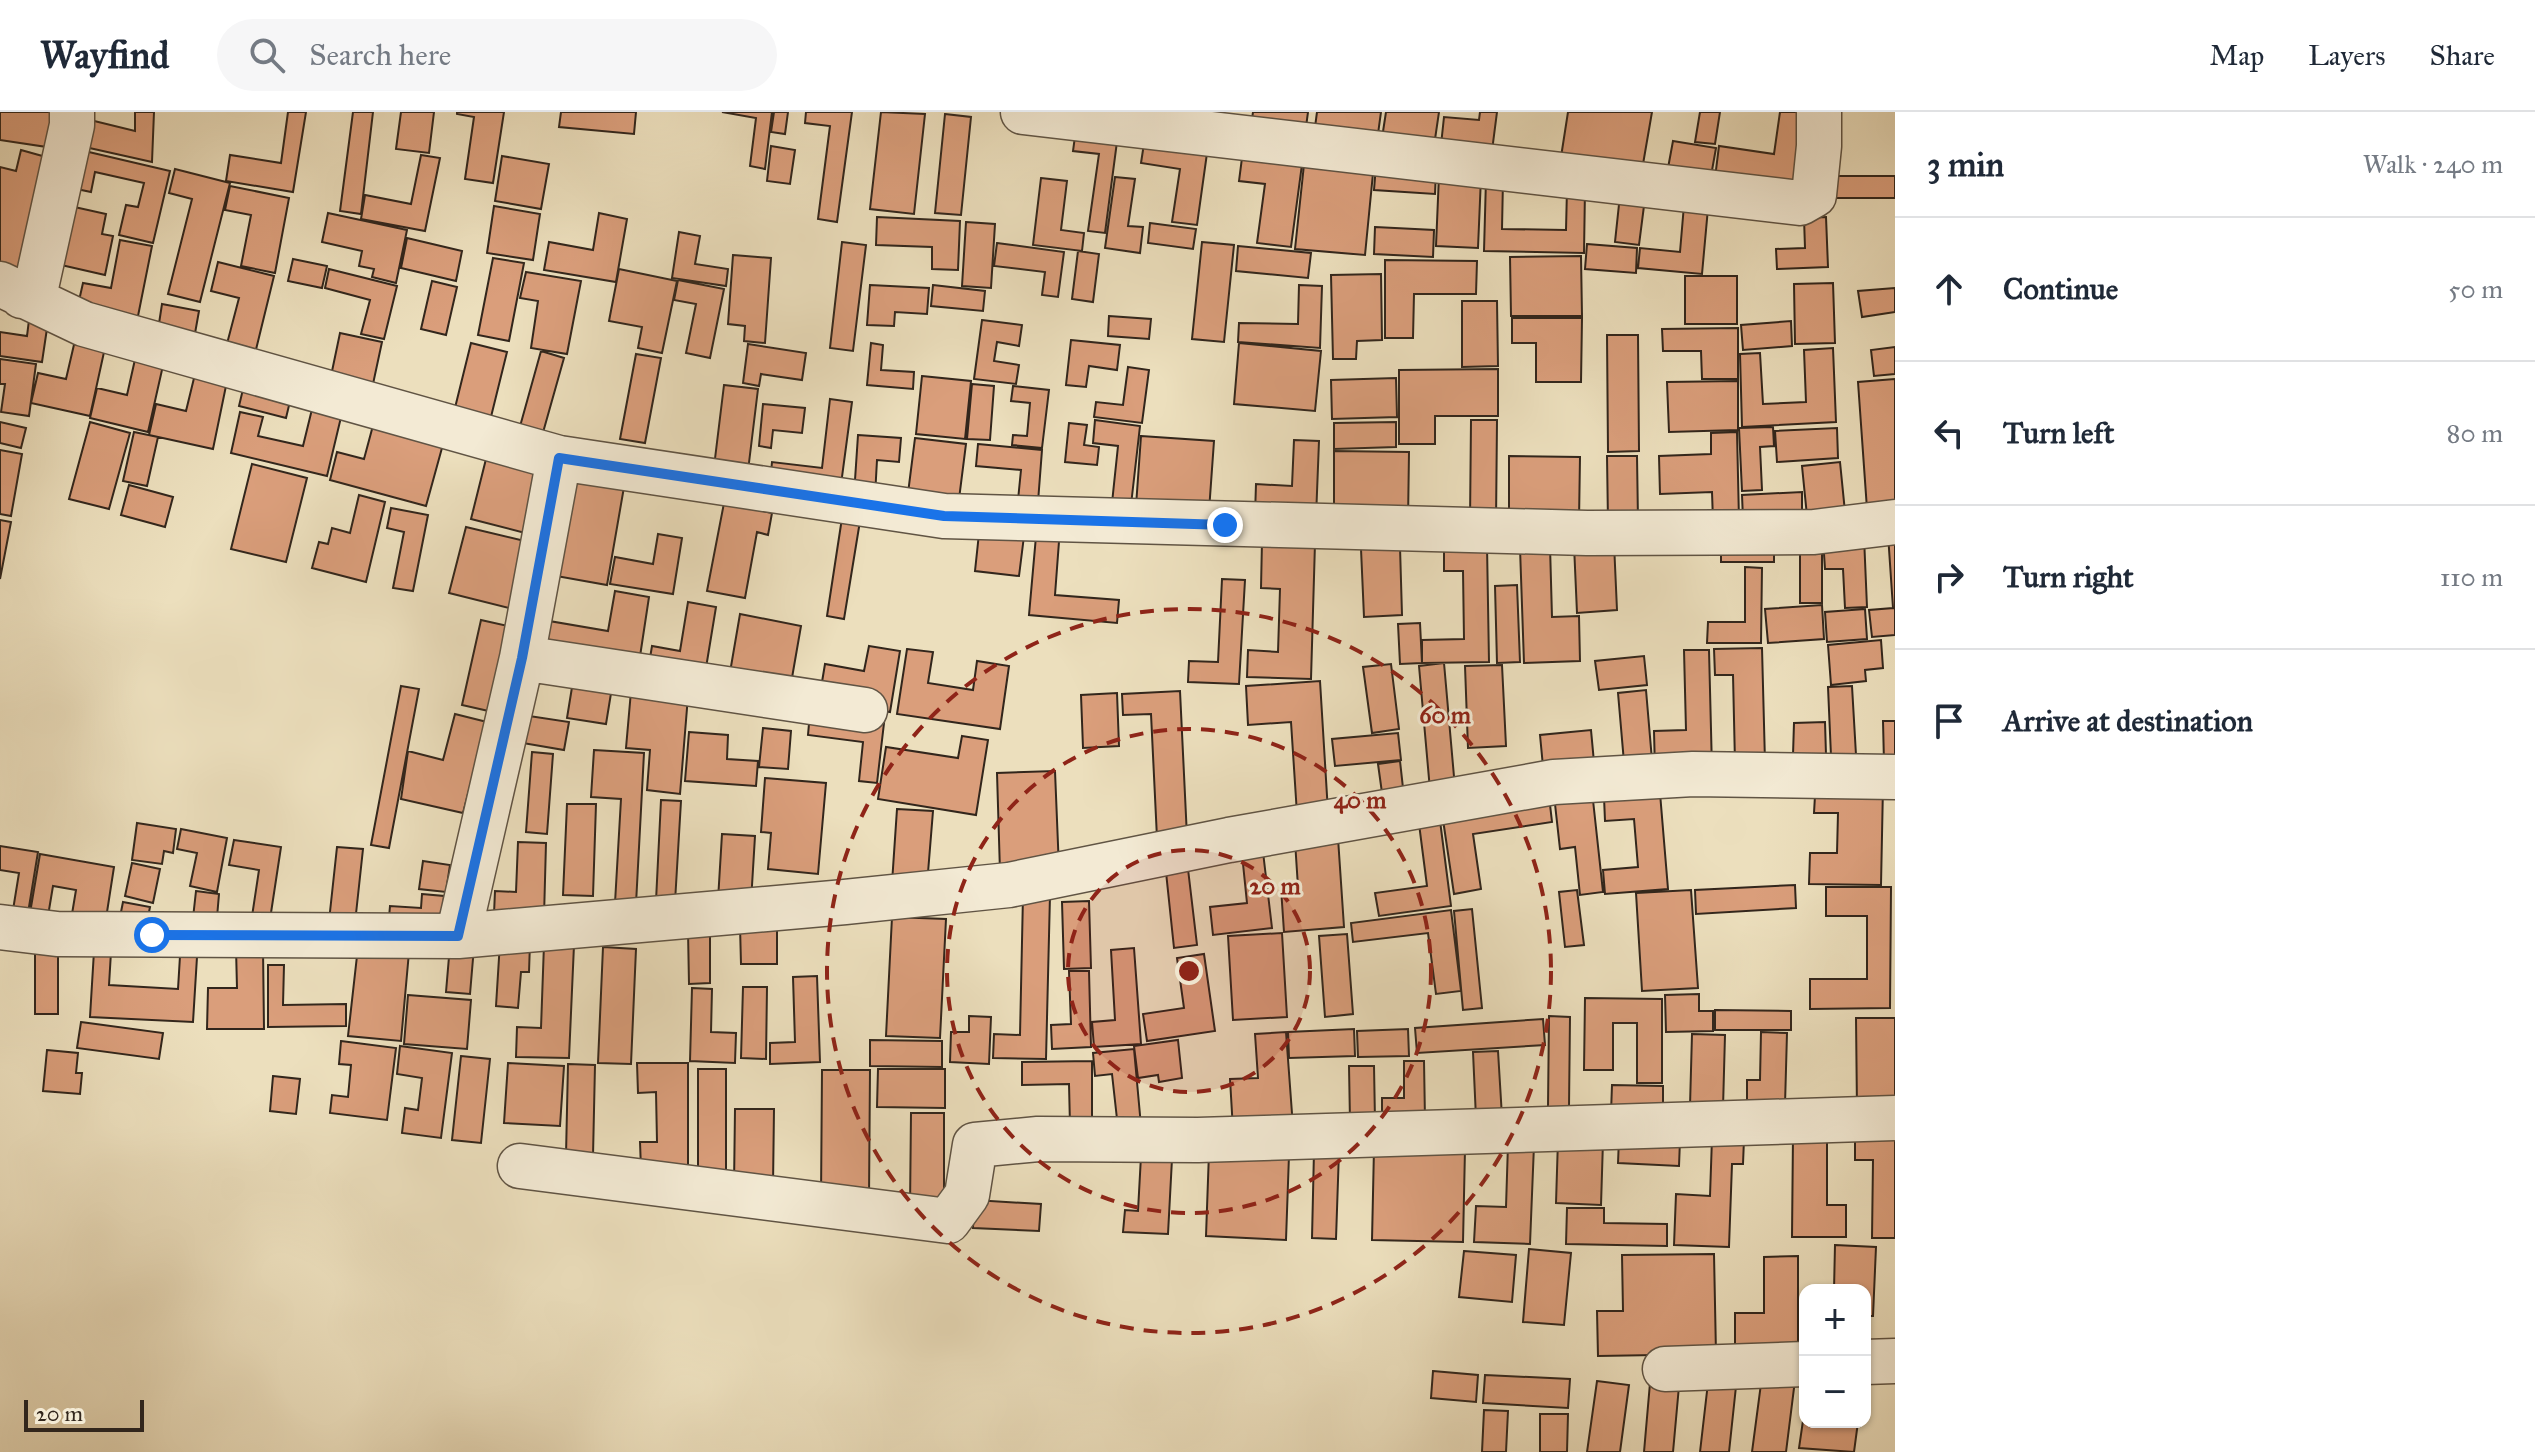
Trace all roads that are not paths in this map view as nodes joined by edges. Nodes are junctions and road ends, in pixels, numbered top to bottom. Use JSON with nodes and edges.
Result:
{"nodes":[{"id":1,"x":72,"y":112,"type":"edge"},
{"id":2,"x":1023,"y":112,"type":"edge"},
{"id":3,"x":1819,"y":112,"type":"edge"},
{"id":4,"x":11,"y":290,"type":"edge"},
{"id":5,"x":559,"y":458,"type":"junction"},
{"id":6,"x":1895,"y":522,"type":"edge"},
{"id":7,"x":522,"y":658,"type":"junction"},
{"id":8,"x":865,"y":710,"type":"dead end"},
{"id":9,"x":1895,"y":777,"type":"edge"},
{"id":10,"x":0,"y":927,"type":"edge"},
{"id":11,"x":458,"y":936,"type":"junction"},
{"id":12,"x":1895,"y":1118,"type":"edge"},
{"id":13,"x":520,"y":1166,"type":"dead end"},
{"id":14,"x":1895,"y":1361,"type":"edge"},
{"id":15,"x":1871,"y":1362,"type":"edge"},
{"id":16,"x":1799,"y":1364,"type":"edge"},
{"id":17,"x":1665,"y":1369,"type":"dead end"}],
"edges":[{"from":1,"to":4,"type":"street"},
{"from":2,"to":3,"type":"street"},
{"from":4,"to":5,"type":"street"},
{"from":5,"to":6,"type":"street"},
{"from":5,"to":7,"type":"street"},
{"from":7,"to":8,"type":"street"},
{"from":7,"to":11,"type":"street"},
{"from":9,"to":11,"type":"street"},
{"from":10,"to":11,"type":"street"},
{"from":12,"to":13,"type":"street"},
{"from":14,"to":15,"type":"street"},
{"from":16,"to":17,"type":"street"}]}
